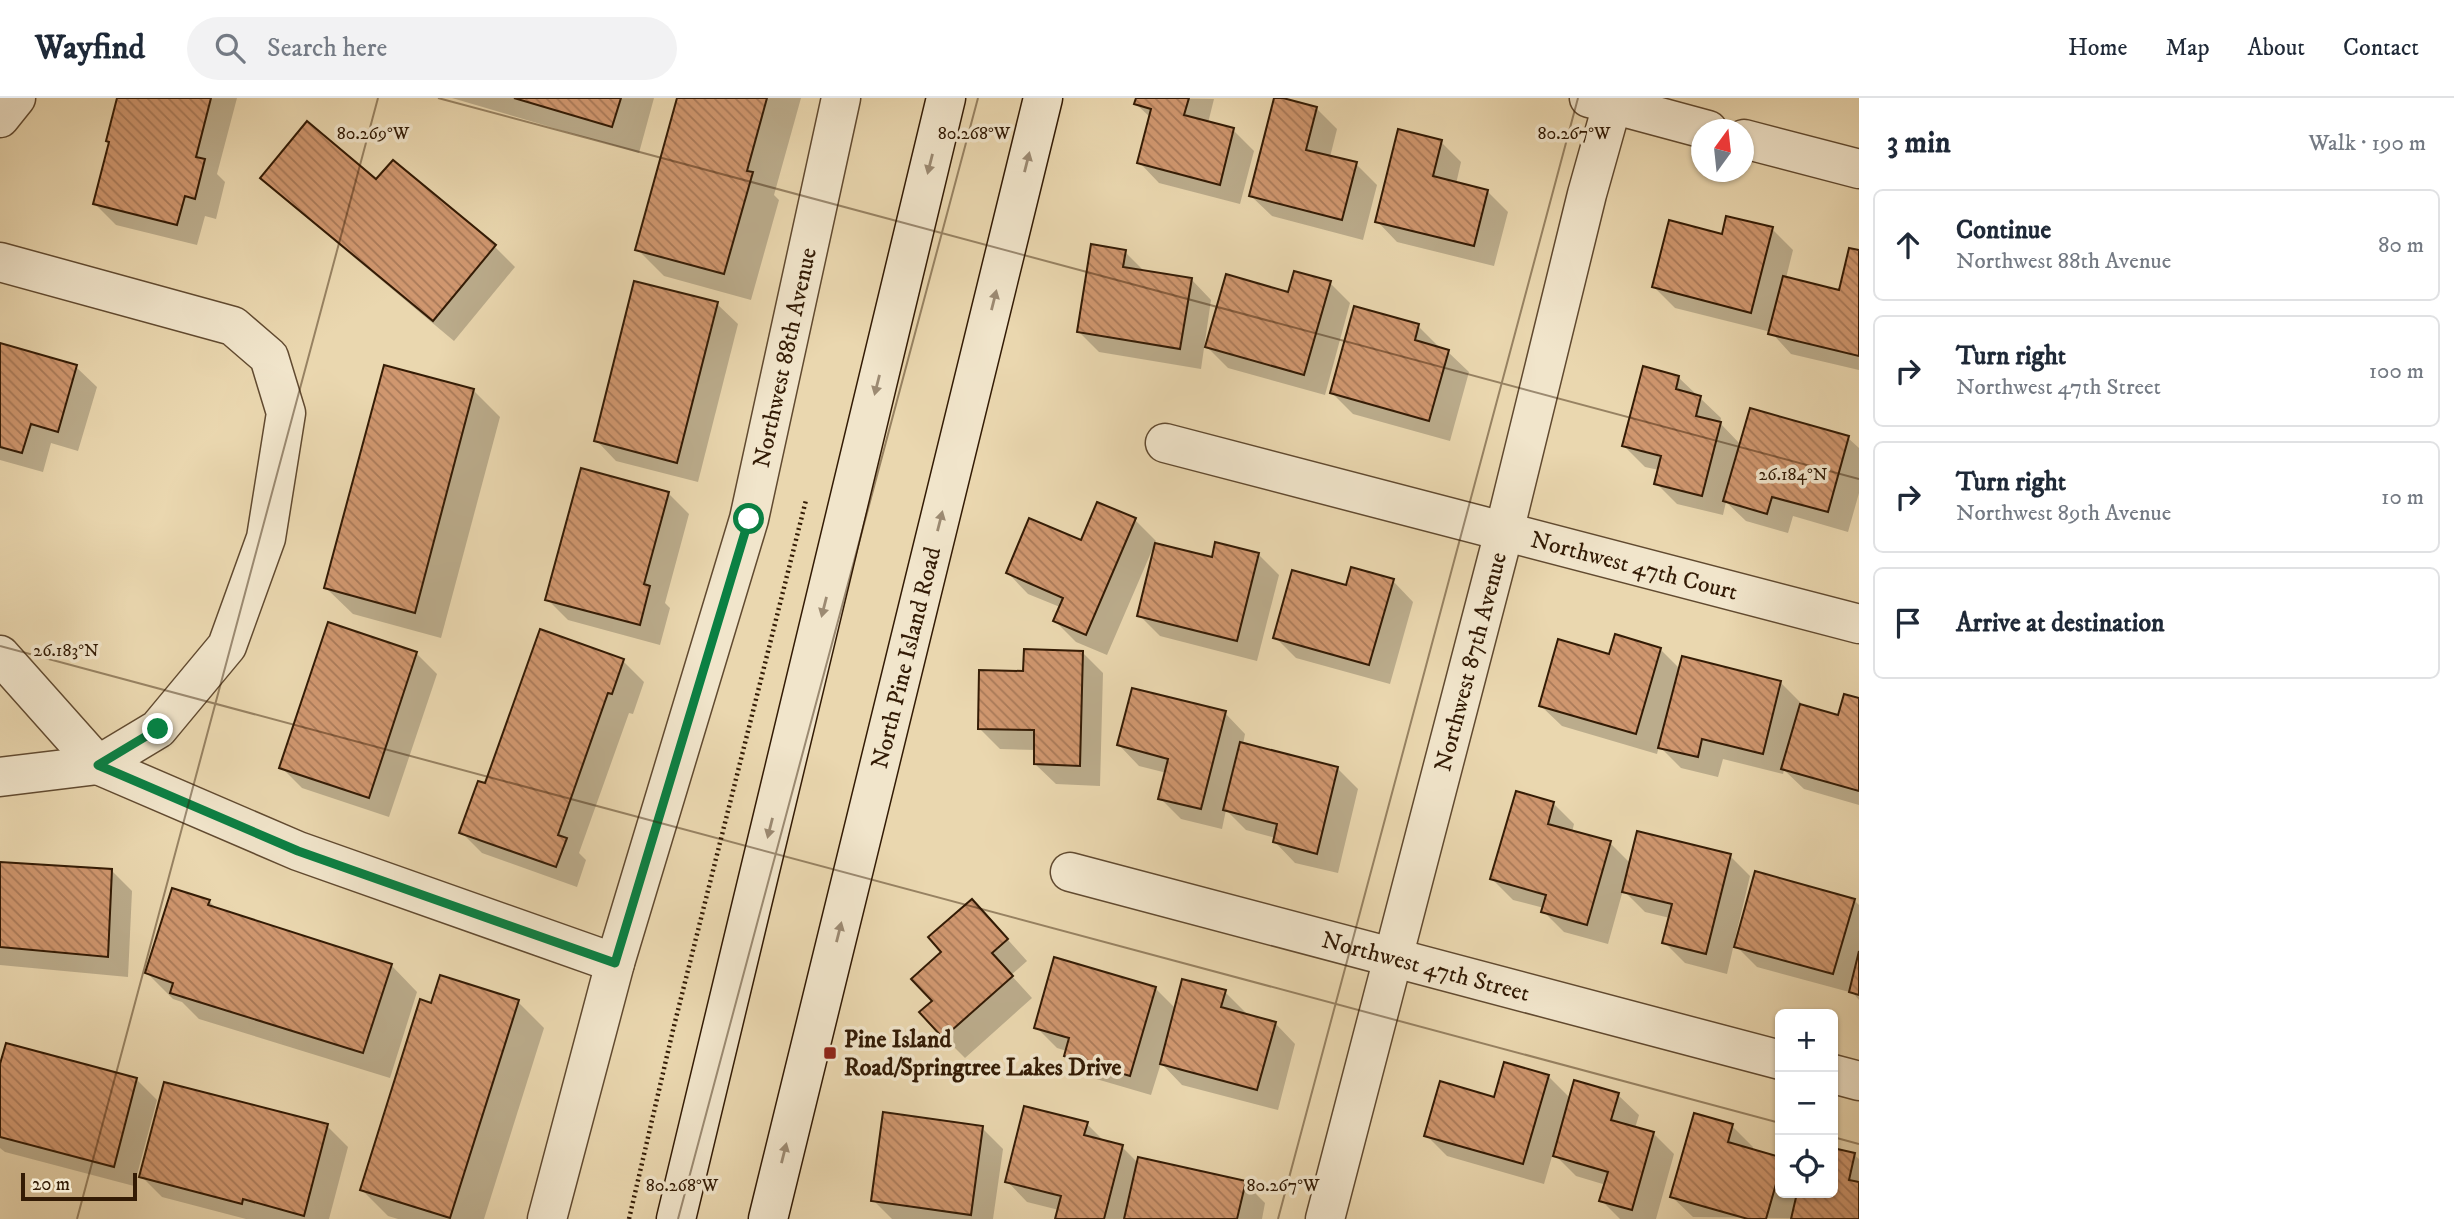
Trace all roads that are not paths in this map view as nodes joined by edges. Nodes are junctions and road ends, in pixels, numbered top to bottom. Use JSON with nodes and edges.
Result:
{"nodes":[{"id":1,"x":16,"y":98,"type":"edge"},
{"id":2,"x":841,"y":98,"type":"edge"},
{"id":3,"x":946,"y":98,"type":"edge"},
{"id":4,"x":1043,"y":98,"type":"edge"},
{"id":5,"x":1605,"y":100,"type":"edge"},
{"id":6,"x":0,"y":118,"type":"edge"},
{"id":7,"x":1691,"y":125,"type":"edge"},
{"id":8,"x":1754,"y":142,"type":"edge"},
{"id":9,"x":1859,"y":169,"type":"edge"},
{"id":10,"x":0,"y":262,"type":"edge"},
{"id":11,"x":1166,"y":443,"type":"dead end"},
{"id":12,"x":1504,"y":532,"type":"junction"},
{"id":13,"x":1859,"y":624,"type":"edge"},
{"id":14,"x":0,"y":654,"type":"edge"},
{"id":15,"x":98,"y":765,"type":"junction"},
{"id":16,"x":0,"y":777,"type":"edge"},
{"id":17,"x":1070,"y":872,"type":"dead end"},
{"id":18,"x":1393,"y":957,"type":"junction"},
{"id":19,"x":615,"y":963,"type":"junction"},
{"id":20,"x":1775,"y":1059,"type":"edge"},
{"id":21,"x":1838,"y":1075,"type":"edge"},
{"id":22,"x":1859,"y":1081,"type":"edge"},
{"id":23,"x":547,"y":1219,"type":"edge"},
{"id":24,"x":676,"y":1219,"type":"edge"},
{"id":25,"x":768,"y":1219,"type":"edge"},
{"id":26,"x":1325,"y":1219,"type":"edge"}],
"edges":[{"from":1,"to":6,"type":"street"},
{"from":2,"to":19,"type":"street","name":"Northwest 88th Avenue"},
{"from":3,"to":24,"type":"street","one_way":true},
{"from":25,"to":4,"type":"street","name":"North Pine Island Road","one_way":true},
{"from":5,"to":7,"type":"street"},
{"from":5,"to":12,"type":"street","name":"Northwest 87th Avenue"},
{"from":8,"to":9,"type":"street"},
{"from":10,"to":15,"type":"street"},
{"from":11,"to":12,"type":"street","name":"Northwest 47th Court"},
{"from":12,"to":13,"type":"street","name":"Northwest 47th Court"},
{"from":12,"to":18,"type":"street","name":"Northwest 87th Avenue"},
{"from":14,"to":15,"type":"street"},
{"from":15,"to":16,"type":"street"},
{"from":15,"to":19,"type":"street"},
{"from":17,"to":18,"type":"street","name":"Northwest 47th Street"},
{"from":18,"to":20,"type":"street","name":"Northwest 47th Street"},
{"from":18,"to":26,"type":"street","name":"Northwest 87th Avenue"},
{"from":19,"to":23,"type":"street","name":"Northwest 88th Avenue"},
{"from":21,"to":22,"type":"street"}]}
